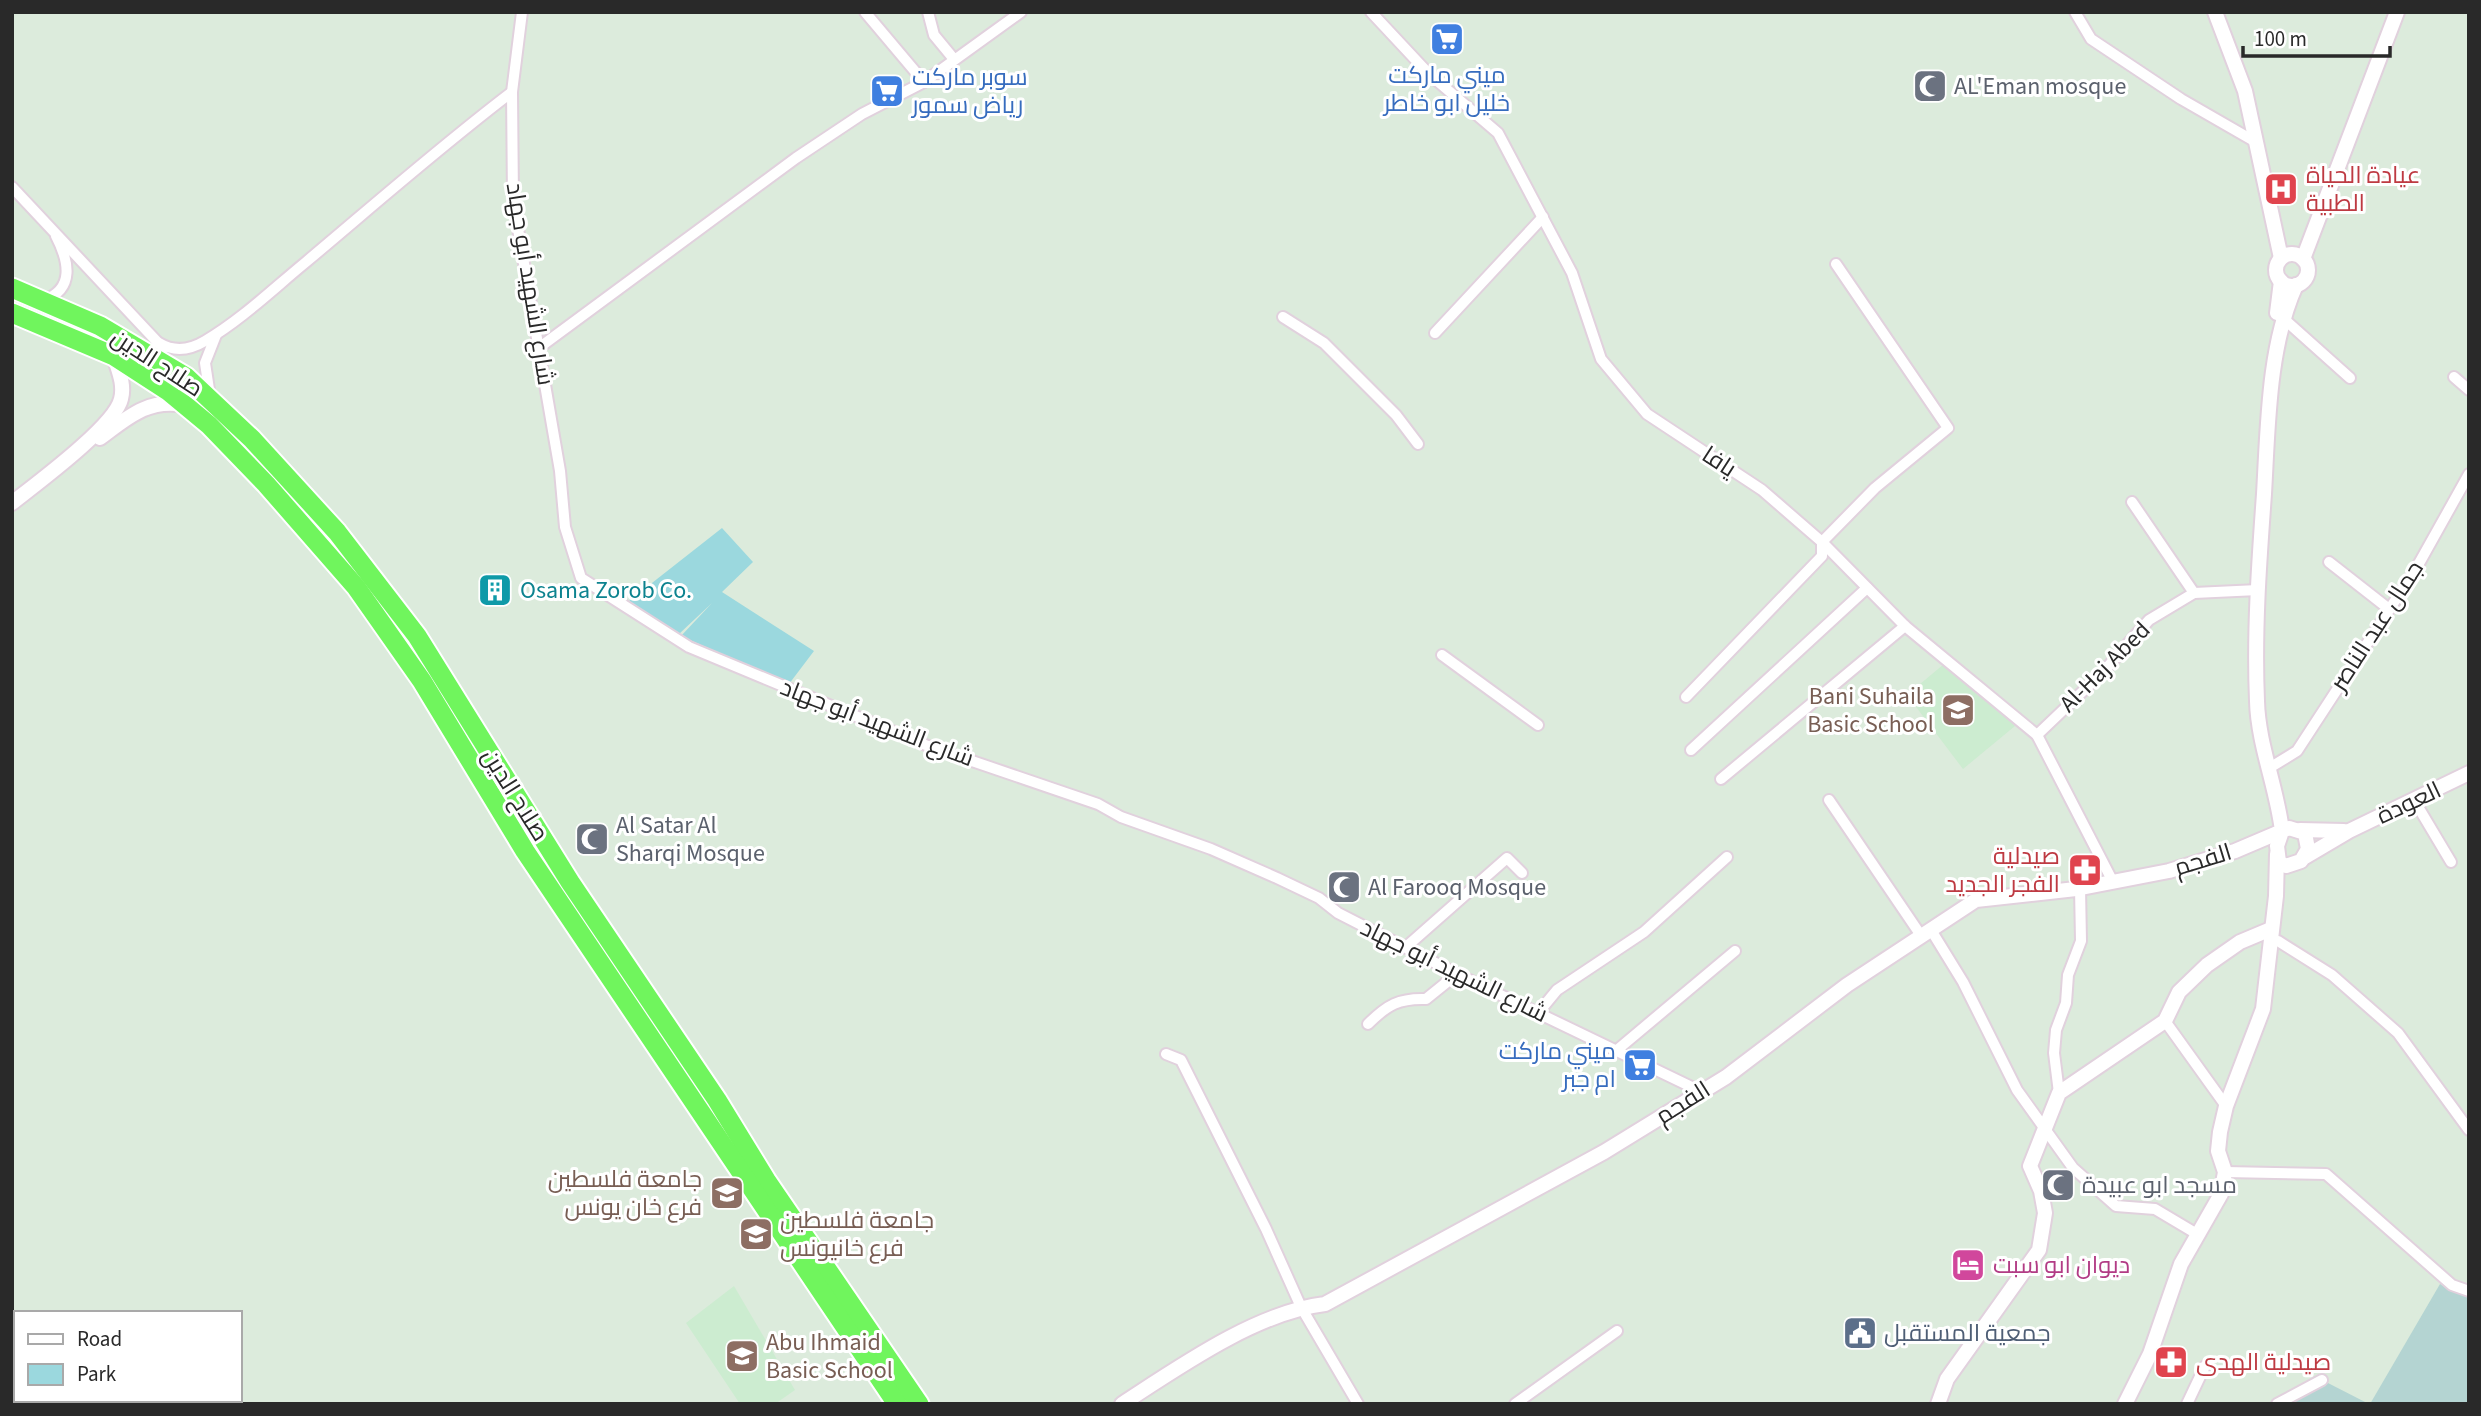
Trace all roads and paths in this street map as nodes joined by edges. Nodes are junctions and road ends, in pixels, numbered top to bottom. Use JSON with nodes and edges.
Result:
{"nodes":[{"id":1,"x":522,"y":12,"type":"edge"},
{"id":2,"x":865,"y":12,"type":"edge"},
{"id":3,"x":928,"y":12,"type":"edge"},
{"id":4,"x":1021,"y":12,"type":"edge"},
{"id":5,"x":1371,"y":12,"type":"edge"},
{"id":6,"x":2075,"y":12,"type":"edge"},
{"id":7,"x":2215,"y":12,"type":"edge"},
{"id":8,"x":2398,"y":12,"type":"edge"},
{"id":9,"x":953,"y":58,"type":"junction"},
{"id":10,"x":924,"y":82,"type":"junction"},
{"id":11,"x":512,"y":92,"type":"junction"},
{"id":12,"x":2254,"y":141,"type":"junction"},
{"id":13,"x":12,"y":187,"type":"edge"},
{"id":14,"x":1543,"y":217,"type":"junction"},
{"id":15,"x":50,"y":225,"type":"junction"},
{"id":16,"x":2281,"y":258,"type":"junction"},
{"id":17,"x":2303,"y":259,"type":"junction"},
{"id":18,"x":1836,"y":264,"type":"dead end"},
{"id":19,"x":2281,"y":281,"type":"junction"},
{"id":20,"x":2296,"y":285,"type":"junction"},
{"id":21,"x":12,"y":288,"type":"edge"},
{"id":22,"x":43,"y":301,"type":"junction"},
{"id":23,"x":12,"y":313,"type":"edge"},
{"id":24,"x":1283,"y":317,"type":"dead end"},
{"id":25,"x":2284,"y":319,"type":"junction"},
{"id":26,"x":217,"y":333,"type":"junction"},
{"id":27,"x":1435,"y":333,"type":"dead end"},
{"id":28,"x":159,"y":344,"type":"junction"},
{"id":29,"x":540,"y":347,"type":"junction"},
{"id":30,"x":114,"y":356,"type":"junction"},
{"id":31,"x":186,"y":377,"type":"junction"},
{"id":32,"x":2454,"y":377,"type":"dead end"},
{"id":33,"x":2350,"y":378,"type":"dead end"},
{"id":34,"x":2469,"y":390,"type":"edge"},
{"id":35,"x":210,"y":398,"type":"junction"},
{"id":36,"x":185,"y":405,"type":"junction"},
{"id":37,"x":1418,"y":444,"type":"dead end"},
{"id":38,"x":80,"y":449,"type":"junction"},
{"id":39,"x":2469,"y":474,"type":"edge"},
{"id":40,"x":2132,"y":502,"type":"dead end"},
{"id":41,"x":12,"y":503,"type":"edge"},
{"id":42,"x":1822,"y":542,"type":"junction"},
{"id":43,"x":2329,"y":562,"type":"dead end"},
{"id":44,"x":375,"y":579,"type":"junction"},
{"id":45,"x":356,"y":587,"type":"junction"},
{"id":46,"x":1867,"y":588,"type":"junction"},
{"id":47,"x":2256,"y":591,"type":"junction"},
{"id":48,"x":2194,"y":593,"type":"junction"},
{"id":49,"x":2389,"y":609,"type":"junction"},
{"id":50,"x":1905,"y":626,"type":"junction"},
{"id":51,"x":417,"y":636,"type":"junction"},
{"id":52,"x":396,"y":643,"type":"junction"},
{"id":53,"x":1442,"y":654,"type":"dead end"},
{"id":54,"x":1686,"y":697,"type":"dead end"},
{"id":55,"x":1538,"y":725,"type":"dead end"},
{"id":56,"x":2037,"y":735,"type":"junction"},
{"id":57,"x":1691,"y":750,"type":"dead end"},
{"id":58,"x":2271,"y":767,"type":"junction"},
{"id":59,"x":2465,"y":778,"type":"edge"},
{"id":60,"x":1721,"y":779,"type":"dead end"},
{"id":61,"x":1829,"y":800,"type":"dead end"},
{"id":62,"x":2414,"y":800,"type":"junction"},
{"id":63,"x":2292,"y":830,"type":"junction"},
{"id":64,"x":2348,"y":831,"type":"junction"},
{"id":65,"x":2251,"y":844,"type":"junction"},
{"id":66,"x":2277,"y":852,"type":"junction"},
{"id":67,"x":1727,"y":857,"type":"dead end"},
{"id":68,"x":2303,"y":859,"type":"junction"},
{"id":69,"x":2451,"y":862,"type":"dead end"},
{"id":70,"x":1522,"y":873,"type":"dead end"},
{"id":71,"x":2112,"y":880,"type":"junction"},
{"id":72,"x":2080,"y":888,"type":"junction"},
{"id":73,"x":2276,"y":897,"type":"junction"},
{"id":74,"x":2274,"y":930,"type":"junction"},
{"id":75,"x":1927,"y":934,"type":"junction"},
{"id":76,"x":1406,"y":947,"type":"junction"},
{"id":77,"x":1735,"y":951,"type":"dead end"},
{"id":78,"x":1457,"y":974,"type":"junction"},
{"id":79,"x":1538,"y":1013,"type":"junction"},
{"id":80,"x":2165,"y":1021,"type":"junction"},
{"id":81,"x":1368,"y":1024,"type":"dead end"},
{"id":82,"x":1617,"y":1051,"type":"junction"},
{"id":83,"x":1166,"y":1054,"type":"dead end"},
{"id":84,"x":1700,"y":1091,"type":"junction"},
{"id":85,"x":2059,"y":1093,"type":"junction"},
{"id":86,"x":2226,"y":1106,"type":"junction"},
{"id":87,"x":2469,"y":1130,"type":"edge"},
{"id":88,"x":2045,"y":1131,"type":"junction"},
{"id":89,"x":750,"y":1170,"type":"junction"},
{"id":90,"x":2229,"y":1172,"type":"junction"},
{"id":91,"x":2197,"y":1234,"type":"junction"},
{"id":92,"x":2469,"y":1291,"type":"edge"},
{"id":93,"x":1301,"y":1307,"type":"junction"},
{"id":94,"x":1617,"y":1331,"type":"dead end"},
{"id":95,"x":2205,"y":1366,"type":"dead end"},
{"id":96,"x":2322,"y":1380,"type":"dead end"},
{"id":97,"x":897,"y":1404,"type":"edge"},
{"id":98,"x":919,"y":1404,"type":"edge"},
{"id":99,"x":1122,"y":1404,"type":"edge"},
{"id":100,"x":1359,"y":1404,"type":"edge"},
{"id":101,"x":1515,"y":1404,"type":"edge"},
{"id":102,"x":1938,"y":1404,"type":"edge"},
{"id":103,"x":2125,"y":1404,"type":"edge"},
{"id":104,"x":2135,"y":1404,"type":"edge"},
{"id":105,"x":2187,"y":1404,"type":"edge"},
{"id":106,"x":2277,"y":1404,"type":"edge"}],
"edges":[{"from":1,"to":11,"type":"street","name":"شارع الشهيد أبو جهاد"},
{"from":2,"to":10,"type":"street"},
{"from":3,"to":9,"type":"street"},
{"from":4,"to":9,"type":"street"},
{"from":5,"to":14,"type":"street","name":"يافا"},
{"from":6,"to":12,"type":"street"},
{"from":7,"to":12,"type":"main road"},
{"from":8,"to":17,"type":"main road"},
{"from":9,"to":10,"type":"street"},
{"from":10,"to":29,"type":"street"},
{"from":11,"to":26,"type":"street"},
{"from":11,"to":29,"type":"street","name":"شارع الشهيد أبو جهاد"},
{"from":12,"to":16,"type":"main road"},
{"from":13,"to":15,"type":"street"},
{"from":14,"to":27,"type":"street"},
{"from":14,"to":42,"type":"street","name":"يافا"},
{"from":15,"to":22,"type":"street"},
{"from":15,"to":28,"type":"street"},
{"from":16,"to":17,"type":"main road"},
{"from":16,"to":19,"type":"main road"},
{"from":17,"to":20,"type":"main road"},
{"from":18,"to":42,"type":"street"},
{"from":19,"to":20,"type":"main road"},
{"from":19,"to":47,"type":"main road"},
{"from":20,"to":25,"type":"main road"},
{"from":21,"to":22,"type":"highway","name":"صلاح الدين"},
{"from":22,"to":31,"type":"highway","name":"صلاح الدين"},
{"from":23,"to":30,"type":"highway","name":"صلاح الدين"},
{"from":24,"to":37,"type":"street"},
{"from":25,"to":33,"type":"street"},
{"from":25,"to":47,"type":"main road"},
{"from":26,"to":28,"type":"street"},
{"from":26,"to":35,"type":"street"},
{"from":28,"to":31,"type":"street"},
{"from":29,"to":76,"type":"street","name":"شارع الشهيد أبو جهاد"},
{"from":30,"to":36,"type":"highway","name":"صلاح الدين"},
{"from":30,"to":38,"type":"main road"},
{"from":31,"to":35,"type":"highway","name":"صلاح الدين"},
{"from":32,"to":34,"type":"street"},
{"from":35,"to":44,"type":"highway","name":"صلاح الدين"},
{"from":36,"to":38,"type":"main road"},
{"from":36,"to":45,"type":"highway","name":"صلاح الدين"},
{"from":38,"to":41,"type":"main road"},
{"from":39,"to":49,"type":"street","name":"جمال عبد الناصر"},
{"from":40,"to":48,"type":"street"},
{"from":42,"to":46,"type":"street","name":"يافا"},
{"from":42,"to":54,"type":"street"},
{"from":43,"to":49,"type":"street"},
{"from":44,"to":45,"type":"highway"},
{"from":44,"to":51,"type":"highway","name":"صلاح الدين"},
{"from":45,"to":52,"type":"highway","name":"صلاح الدين"},
{"from":46,"to":50,"type":"street","name":"يافا"},
{"from":46,"to":57,"type":"street"},
{"from":47,"to":48,"type":"street","name":"Al-Haj Abed"},
{"from":47,"to":58,"type":"main road"},
{"from":48,"to":56,"type":"street","name":"Al-Haj Abed"},
{"from":49,"to":58,"type":"street","name":"جمال عبد الناصر"},
{"from":50,"to":56,"type":"street","name":"يافا"},
{"from":50,"to":60,"type":"street"},
{"from":51,"to":52,"type":"highway"},
{"from":51,"to":89,"type":"highway","name":"صلاح الدين"},
{"from":52,"to":89,"type":"highway","name":"صلاح الدين"},
{"from":53,"to":55,"type":"street"},
{"from":56,"to":71,"type":"street","name":"يافا"},
{"from":58,"to":63,"type":"main road"},
{"from":59,"to":62,"type":"main road","name":"العودة"},
{"from":61,"to":75,"type":"street"},
{"from":62,"to":64,"type":"main road","name":"العودة"},
{"from":62,"to":69,"type":"street"},
{"from":63,"to":64,"type":"main road","name":"العودة"},
{"from":63,"to":65,"type":"main road","name":"الفجم"},
{"from":63,"to":66,"type":"main road"},
{"from":63,"to":68,"type":"main road"},
{"from":64,"to":68,"type":"main road","name":"العودة"},
{"from":65,"to":66,"type":"main road","name":"الفجم"},
{"from":65,"to":71,"type":"main road","name":"الفجم"},
{"from":66,"to":68,"type":"main road","name":"الفجم"},
{"from":66,"to":73,"type":"main road"},
{"from":67,"to":79,"type":"street"},
{"from":68,"to":73,"type":"main road"},
{"from":70,"to":76,"type":"street"},
{"from":71,"to":72,"type":"main road","name":"الفجم"},
{"from":72,"to":75,"type":"main road","name":"الفجم"},
{"from":72,"to":85,"type":"street"},
{"from":73,"to":74,"type":"main road"},
{"from":74,"to":80,"type":"main road"},
{"from":74,"to":86,"type":"main road"},
{"from":74,"to":87,"type":"street"},
{"from":74,"to":90,"type":"main road"},
{"from":75,"to":84,"type":"main road","name":"الفجم"},
{"from":75,"to":88,"type":"street"},
{"from":76,"to":78,"type":"street","name":"شارع الشهيد أبو جهاد"},
{"from":77,"to":82,"type":"street"},
{"from":78,"to":79,"type":"street","name":"شارع الشهيد أبو جهاد"},
{"from":78,"to":81,"type":"street"},
{"from":79,"to":82,"type":"street","name":"شارع الشهيد أبو جهاد"},
{"from":80,"to":85,"type":"main road"},
{"from":80,"to":86,"type":"street"},
{"from":82,"to":84,"type":"street","name":"شارع الشهيد أبو جهاد"},
{"from":83,"to":93,"type":"street"},
{"from":84,"to":93,"type":"main road","name":"الفجم"},
{"from":85,"to":88,"type":"main road"},
{"from":86,"to":90,"type":"main road"},
{"from":88,"to":91,"type":"street"},
{"from":88,"to":102,"type":"main road"},
{"from":89,"to":97,"type":"highway","name":"صلاح الدين"},
{"from":89,"to":98,"type":"highway","name":"صلاح الدين"},
{"from":90,"to":91,"type":"main road"},
{"from":90,"to":92,"type":"street"},
{"from":90,"to":104,"type":"main road"},
{"from":91,"to":103,"type":"main road"},
{"from":93,"to":99,"type":"main road","name":"الفجم"},
{"from":93,"to":100,"type":"street"},
{"from":94,"to":101,"type":"street"},
{"from":95,"to":105,"type":"street"},
{"from":96,"to":106,"type":"street"}]}
